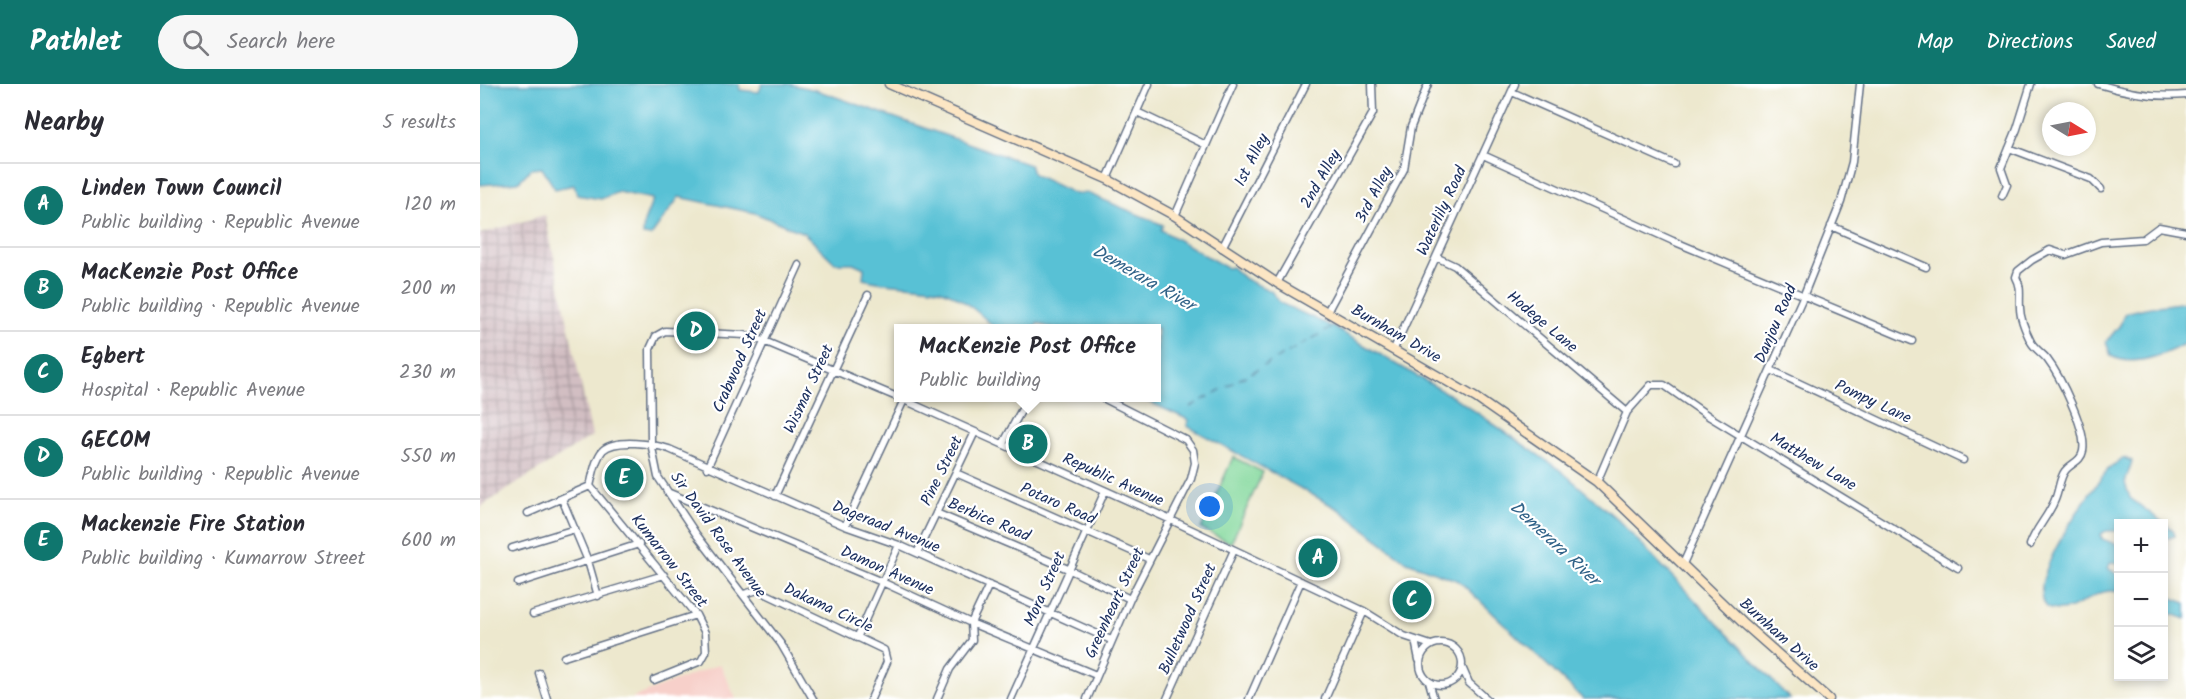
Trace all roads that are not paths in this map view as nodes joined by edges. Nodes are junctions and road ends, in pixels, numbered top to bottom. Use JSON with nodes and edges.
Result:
{"nodes":[{"id":1,"x":889,"y":84,"type":"edge"},
{"id":2,"x":1149,"y":84,"type":"edge"},
{"id":3,"x":1233,"y":84,"type":"edge"},
{"id":4,"x":1306,"y":84,"type":"edge"},
{"id":5,"x":1372,"y":84,"type":"edge"},
{"id":6,"x":1428,"y":84,"type":"edge"},
{"id":7,"x":1515,"y":84,"type":"edge"},
{"id":8,"x":1860,"y":84,"type":"edge"},
{"id":9,"x":2031,"y":84,"type":"edge"},
{"id":10,"x":2098,"y":84,"type":"edge"},
{"id":11,"x":1512,"y":92,"type":"junction"},
{"id":12,"x":2186,"y":95,"type":"edge"},
{"id":13,"x":1137,"y":112,"type":"junction"},
{"id":14,"x":1206,"y":145,"type":"junction"},
{"id":15,"x":2009,"y":148,"type":"junction"},
{"id":16,"x":1483,"y":155,"type":"junction"},
{"id":17,"x":1674,"y":164,"type":"dead end"},
{"id":18,"x":1107,"y":179,"type":"junction"},
{"id":19,"x":2101,"y":189,"type":"dead end"},
{"id":20,"x":2001,"y":196,"type":"dead end"},
{"id":21,"x":1175,"y":216,"type":"junction"},
{"id":22,"x":1831,"y":226,"type":"junction"},
{"id":23,"x":2186,"y":232,"type":"edge"},
{"id":24,"x":1222,"y":248,"type":"junction"},
{"id":25,"x":1436,"y":257,"type":"junction"},
{"id":26,"x":799,"y":265,"type":"dead end"},
{"id":27,"x":1926,"y":267,"type":"dead end"},
{"id":28,"x":1277,"y":283,"type":"junction"},
{"id":29,"x":868,"y":295,"type":"dead end"},
{"id":30,"x":1803,"y":297,"type":"junction"},
{"id":31,"x":1327,"y":312,"type":"junction"},
{"id":32,"x":656,"y":336,"type":"joint"},
{"id":33,"x":764,"y":341,"type":"junction"},
{"id":34,"x":1912,"y":341,"type":"dead end"},
{"id":35,"x":1394,"y":349,"type":"junction"},
{"id":36,"x":831,"y":370,"type":"junction"},
{"id":37,"x":1771,"y":370,"type":"junction"},
{"id":38,"x":894,"y":396,"type":"edge"},
{"id":39,"x":903,"y":402,"type":"edge"},
{"id":40,"x":908,"y":402,"type":"edge"},
{"id":41,"x":1026,"y":402,"type":"edge"},
{"id":42,"x":1111,"y":402,"type":"edge"},
{"id":43,"x":1627,"y":412,"type":"junction"},
{"id":44,"x":975,"y":432,"type":"junction"},
{"id":45,"x":1741,"y":435,"type":"junction"},
{"id":46,"x":651,"y":443,"type":"junction"},
{"id":47,"x":1003,"y":444,"type":"junction"},
{"id":48,"x":1964,"y":460,"type":"dead end"},
{"id":49,"x":707,"y":468,"type":"junction"},
{"id":50,"x":956,"y":473,"type":"junction"},
{"id":51,"x":1596,"y":482,"type":"junction"},
{"id":52,"x":590,"y":486,"type":"junction"},
{"id":53,"x":1105,"y":491,"type":"junction"},
{"id":54,"x":667,"y":492,"type":"junction"},
{"id":55,"x":775,"y":496,"type":"junction"},
{"id":56,"x":562,"y":499,"type":"junction"},
{"id":57,"x":528,"y":513,"type":"dead end"},
{"id":58,"x":936,"y":513,"type":"junction"},
{"id":59,"x":1171,"y":520,"type":"junction"},
{"id":60,"x":845,"y":526,"type":"junction"},
{"id":61,"x":575,"y":529,"type":"junction"},
{"id":62,"x":1085,"y":531,"type":"junction"},
{"id":63,"x":639,"y":544,"type":"junction"},
{"id":64,"x":899,"y":545,"type":"junction"},
{"id":65,"x":2030,"y":545,"type":"dead end"},
{"id":66,"x":512,"y":548,"type":"dead end"},
{"id":67,"x":1234,"y":550,"type":"junction"},
{"id":68,"x":917,"y":553,"type":"junction"},
{"id":69,"x":1149,"y":560,"type":"junction"},
{"id":70,"x":588,"y":561,"type":"junction"},
{"id":71,"x":1683,"y":564,"type":"junction"},
{"id":72,"x":1958,"y":568,"type":"dead end"},
{"id":73,"x":1068,"y":569,"type":"junction"},
{"id":74,"x":664,"y":575,"type":"junction"},
{"id":75,"x":1300,"y":581,"type":"junction"},
{"id":76,"x":882,"y":582,"type":"junction"},
{"id":77,"x":518,"y":583,"type":"dead end"},
{"id":78,"x":989,"y":585,"type":"junction"},
{"id":79,"x":744,"y":594,"type":"junction"},
{"id":80,"x":598,"y":596,"type":"junction"},
{"id":81,"x":1130,"y":598,"type":"junction"},
{"id":82,"x":1364,"y":611,"type":"junction"},
{"id":83,"x":1050,"y":612,"type":"junction"},
{"id":84,"x":532,"y":614,"type":"dead end"},
{"id":85,"x":696,"y":615,"type":"junction"},
{"id":86,"x":970,"y":624,"type":"junction"},
{"id":87,"x":857,"y":638,"type":"junction"},
{"id":88,"x":1110,"y":640,"type":"junction"},
{"id":89,"x":1415,"y":640,"type":"junction"},
{"id":90,"x":1431,"y":645,"type":"junction"},
{"id":91,"x":1033,"y":649,"type":"junction"},
{"id":92,"x":564,"y":657,"type":"dead end"},
{"id":93,"x":1420,"y":667,"type":"junction"},
{"id":94,"x":1462,"y":667,"type":"junction"},
{"id":95,"x":539,"y":673,"type":"dead end"},
{"id":96,"x":1096,"y":675,"type":"junction"},
{"id":97,"x":654,"y":680,"type":"dead end"},
{"id":98,"x":1428,"y":681,"type":"junction"},
{"id":99,"x":1449,"y":683,"type":"junction"},
{"id":100,"x":1469,"y":683,"type":"junction"},
{"id":101,"x":547,"y":699,"type":"edge"},
{"id":102,"x":813,"y":699,"type":"edge"},
{"id":103,"x":871,"y":699,"type":"edge"},
{"id":104,"x":937,"y":699,"type":"edge"},
{"id":105,"x":1011,"y":699,"type":"edge"},
{"id":106,"x":1087,"y":699,"type":"edge"},
{"id":107,"x":1167,"y":699,"type":"edge"},
{"id":108,"x":1249,"y":699,"type":"edge"},
{"id":109,"x":1325,"y":699,"type":"edge"},
{"id":110,"x":1434,"y":699,"type":"edge"},
{"id":111,"x":1487,"y":699,"type":"edge"},
{"id":112,"x":1829,"y":699,"type":"edge"}],
"edges":[{"from":1,"to":18,"type":"street","name":"Burnham Drive"},
{"from":2,"to":13,"type":"street"},
{"from":3,"to":14,"type":"street"},
{"from":4,"to":24,"type":"street","name":"1st Alley"},
{"from":5,"to":28,"type":"street","name":"2nd Alley"},
{"from":6,"to":31,"type":"street","name":"3rd Alley"},
{"from":7,"to":11,"type":"street","name":"Waterlily Road"},
{"from":8,"to":22,"type":"street","name":"Danjou Road"},
{"from":9,"to":15,"type":"street"},
{"from":10,"to":12,"type":"street"},
{"from":11,"to":16,"type":"street","name":"Waterlily Road"},
{"from":11,"to":17,"type":"street"},
{"from":13,"to":14,"type":"street"},
{"from":13,"to":18,"type":"street"},
{"from":14,"to":21,"type":"street"},
{"from":15,"to":19,"type":"street"},
{"from":15,"to":20,"type":"street"},
{"from":16,"to":25,"type":"street","name":"Waterlily Road"},
{"from":16,"to":30,"type":"street"},
{"from":18,"to":21,"type":"street","name":"Burnham Drive"},
{"from":21,"to":24,"type":"street","name":"Burnham Drive"},
{"from":22,"to":27,"type":"street"},
{"from":22,"to":30,"type":"street","name":"Danjou Road"},
{"from":23,"to":65,"type":"street"},
{"from":24,"to":28,"type":"street","name":"Burnham Drive"},
{"from":25,"to":35,"type":"street","name":"Waterlily Road"},
{"from":25,"to":43,"type":"street","name":"Hodege Lane"},
{"from":26,"to":33,"type":"street","name":"Crabwood Street"},
{"from":28,"to":31,"type":"street","name":"Burnham Drive"},
{"from":29,"to":36,"type":"street","name":"Wismar Street"},
{"from":30,"to":34,"type":"street"},
{"from":30,"to":37,"type":"street","name":"Danjou Road"},
{"from":31,"to":35,"type":"street","name":"Burnham Drive"},
{"from":32,"to":33,"type":"street","name":"Republic Avenue"},
{"from":32,"to":46,"type":"street","name":"Sir David Rose Avenue"},
{"from":33,"to":36,"type":"street","name":"Republic Avenue"},
{"from":33,"to":49,"type":"street","name":"Crabwood Street"},
{"from":35,"to":51,"type":"street","name":"Burnham Drive"},
{"from":36,"to":38,"type":"street","name":"Republic Avenue"},
{"from":36,"to":55,"type":"street","name":"Wismar Street"},
{"from":37,"to":45,"type":"street","name":"Danjou Road"},
{"from":37,"to":48,"type":"street","name":"Pompy Lane"},
{"from":39,"to":60,"type":"street"},
{"from":40,"to":44,"type":"street","name":"Republic Avenue"},
{"from":41,"to":47,"type":"street"},
{"from":42,"to":59,"type":"street","name":"Greenheart Street"},
{"from":43,"to":45,"type":"street","name":"Matthew Lane"},
{"from":43,"to":51,"type":"street"},
{"from":44,"to":47,"type":"street","name":"Republic Avenue"},
{"from":44,"to":50,"type":"street","name":"Pine Street"},
{"from":45,"to":71,"type":"street","name":"Danjou Road"},
{"from":45,"to":72,"type":"street","name":"Matthew Lane"},
{"from":46,"to":49,"type":"street","name":"Dageraad Avenue"},
{"from":46,"to":52,"type":"street"},
{"from":46,"to":54,"type":"street","name":"Sir David Rose Avenue"},
{"from":47,"to":53,"type":"street","name":"Republic Avenue"},
{"from":49,"to":55,"type":"street","name":"Dageraad Avenue"},
{"from":50,"to":58,"type":"street","name":"Pine Street"},
{"from":50,"to":62,"type":"street","name":"Potaro Road"},
{"from":51,"to":71,"type":"street","name":"Burnham Drive"},
{"from":52,"to":56,"type":"street"},
{"from":52,"to":63,"type":"street","name":"Kumarrow Street"},
{"from":53,"to":59,"type":"street","name":"Republic Avenue"},
{"from":53,"to":62,"type":"street","name":"Mora Street"},
{"from":54,"to":76,"type":"street","name":"Damon Avenue"},
{"from":54,"to":79,"type":"street","name":"Sir David Rose Avenue"},
{"from":55,"to":60,"type":"street","name":"Dageraad Avenue"},
{"from":56,"to":57,"type":"street"},
{"from":56,"to":61,"type":"street"},
{"from":58,"to":68,"type":"street","name":"Pine Street"},
{"from":58,"to":73,"type":"street","name":"Berbice Road"},
{"from":59,"to":67,"type":"street","name":"Republic Avenue"},
{"from":59,"to":69,"type":"street","name":"Greenheart Street"},
{"from":60,"to":64,"type":"street","name":"Dageraad Avenue"},
{"from":61,"to":66,"type":"street"},
{"from":61,"to":70,"type":"street"},
{"from":62,"to":69,"type":"street","name":"Potaro Road"},
{"from":62,"to":73,"type":"street","name":"Mora Street"},
{"from":63,"to":70,"type":"street"},
{"from":63,"to":74,"type":"street","name":"Kumarrow Street"},
{"from":64,"to":68,"type":"street","name":"Dageraad Avenue"},
{"from":64,"to":76,"type":"street"},
{"from":67,"to":75,"type":"street","name":"Republic Avenue"},
{"from":67,"to":107,"type":"street","name":"Bulletwood Street"},
{"from":68,"to":78,"type":"street","name":"Dageraad Avenue"},
{"from":69,"to":81,"type":"street","name":"Greenheart Street"},
{"from":70,"to":77,"type":"street"},
{"from":70,"to":80,"type":"street"},
{"from":71,"to":112,"type":"street","name":"Burnham Drive"},
{"from":73,"to":81,"type":"street","name":"Berbice Road"},
{"from":73,"to":83,"type":"street","name":"Mora Street"},
{"from":74,"to":80,"type":"street"},
{"from":74,"to":85,"type":"street","name":"Kumarrow Street"},
{"from":75,"to":82,"type":"street","name":"Republic Avenue"},
{"from":75,"to":108,"type":"street"},
{"from":76,"to":86,"type":"street","name":"Damon Avenue"},
{"from":76,"to":87,"type":"street"},
{"from":78,"to":83,"type":"street","name":"Dageraad Avenue"},
{"from":78,"to":86,"type":"street"},
{"from":79,"to":87,"type":"street","name":"Dakama Circle"},
{"from":79,"to":102,"type":"street","name":"Sir David Rose Avenue"},
{"from":80,"to":84,"type":"street"},
{"from":81,"to":88,"type":"street","name":"Greenheart Street"},
{"from":82,"to":89,"type":"street","name":"Republic Avenue"},
{"from":82,"to":109,"type":"street"},
{"from":83,"to":88,"type":"street","name":"Dageraad Avenue"},
{"from":83,"to":91,"type":"street","name":"Mora Street"},
{"from":85,"to":92,"type":"street"},
{"from":85,"to":97,"type":"street","name":"Kumarrow Street"},
{"from":86,"to":91,"type":"street","name":"Damon Avenue"},
{"from":86,"to":104,"type":"street"},
{"from":87,"to":103,"type":"street","name":"Dakama Circle"},
{"from":88,"to":96,"type":"street","name":"Greenheart Street"},
{"from":89,"to":90,"type":"street","name":"Republic Avenue"},
{"from":89,"to":93,"type":"street"},
{"from":90,"to":93,"type":"street"},
{"from":90,"to":94,"type":"street"},
{"from":91,"to":96,"type":"street","name":"Damon Avenue"},
{"from":91,"to":105,"type":"street","name":"Mora Street"},
{"from":93,"to":98,"type":"street"},
{"from":94,"to":99,"type":"street"},
{"from":94,"to":100,"type":"street"},
{"from":95,"to":101,"type":"street"},
{"from":96,"to":106,"type":"street","name":"Greenheart Street"},
{"from":98,"to":99,"type":"street"},
{"from":98,"to":110,"type":"street"},
{"from":99,"to":100,"type":"street"},
{"from":99,"to":110,"type":"street"},
{"from":100,"to":111,"type":"street"}]}
